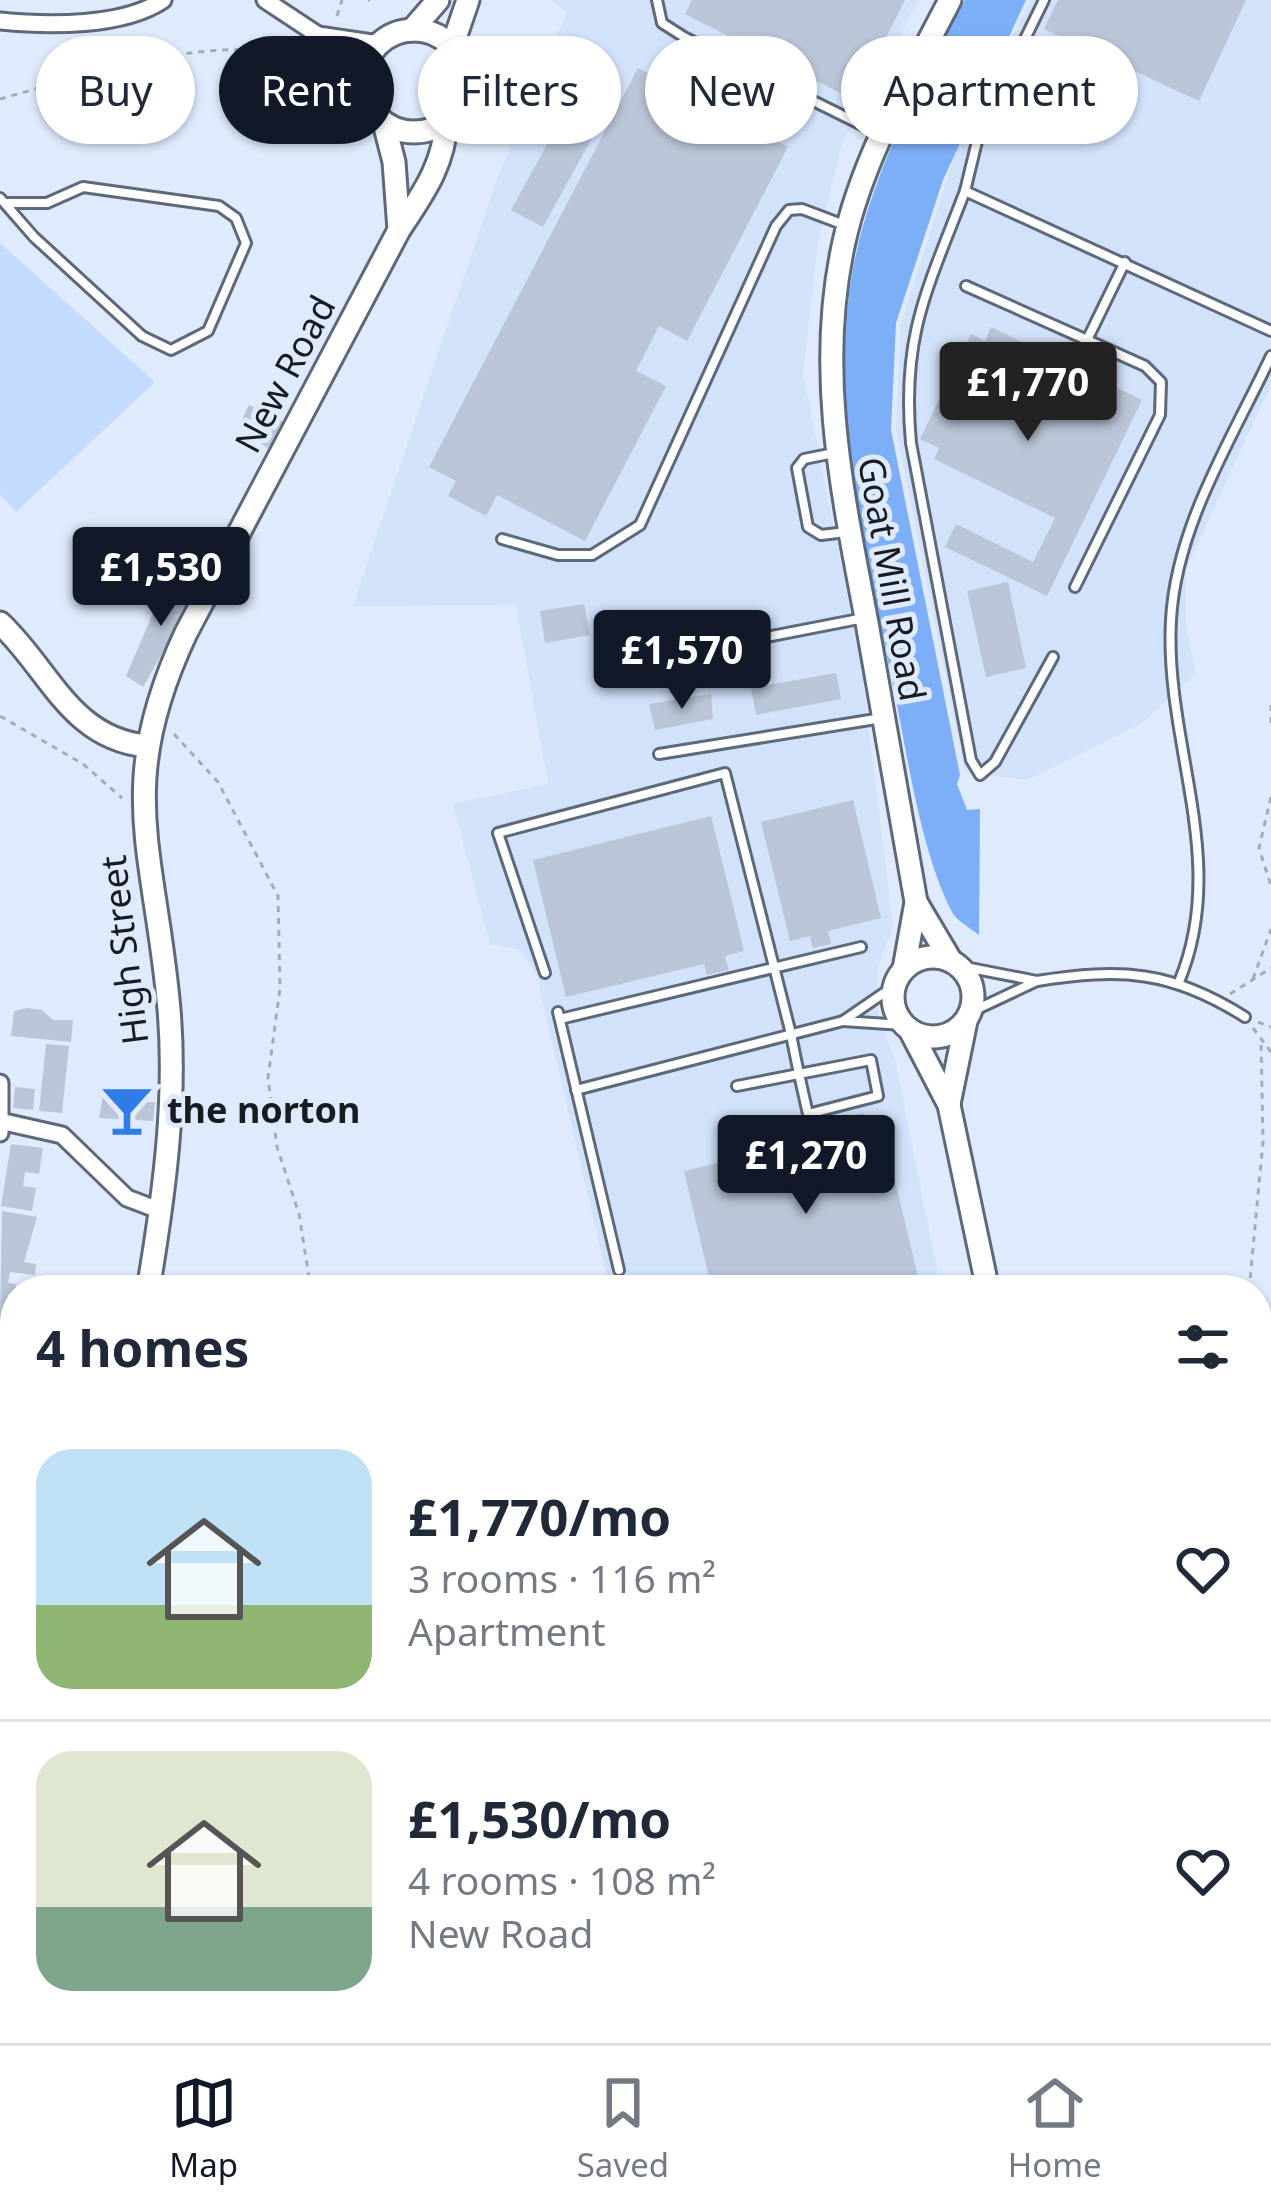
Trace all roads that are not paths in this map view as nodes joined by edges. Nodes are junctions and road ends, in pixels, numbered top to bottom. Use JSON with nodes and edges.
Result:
{"nodes":[{"id":1,"x":164,"y":0,"type":"edge"},
{"id":2,"x":265,"y":0,"type":"edge"},
{"id":3,"x":438,"y":0,"type":"edge"},
{"id":4,"x":467,"y":0,"type":"edge"},
{"id":5,"x":657,"y":0,"type":"edge"},
{"id":6,"x":950,"y":0,"type":"edge"},
{"id":7,"x":1044,"y":0,"type":"edge"},
{"id":8,"x":0,"y":21,"type":"edge"},
{"id":9,"x":412,"y":30,"type":"junction"},
{"id":10,"x":318,"y":34,"type":"joint"},
{"id":11,"x":330,"y":36,"type":"edge"},
{"id":12,"x":437,"y":36,"type":"edge"},
{"id":13,"x":455,"y":36,"type":"edge"},
{"id":14,"x":932,"y":36,"type":"edge"},
{"id":15,"x":394,"y":38,"type":"edge"},
{"id":16,"x":841,"y":115,"type":"edge"},
{"id":17,"x":389,"y":144,"type":"edge"},
{"id":18,"x":446,"y":144,"type":"edge"},
{"id":19,"x":878,"y":144,"type":"edge"},
{"id":20,"x":965,"y":191,"type":"junction"},
{"id":21,"x":4,"y":201,"type":"edge"},
{"id":22,"x":848,"y":226,"type":"junction"},
{"id":23,"x":399,"y":230,"type":"junction"},
{"id":24,"x":1125,"y":262,"type":"junction"},
{"id":25,"x":966,"y":286,"type":"dead end"},
{"id":26,"x":1271,"y":331,"type":"edge"},
{"id":27,"x":1088,"y":340,"type":"junction"},
{"id":28,"x":1271,"y":356,"type":"edge"},
{"id":29,"x":834,"y":453,"type":"junction"},
{"id":30,"x":847,"y":532,"type":"junction"},
{"id":31,"x":502,"y":539,"type":"dead end"},
{"id":32,"x":1075,"y":587,"type":"dead end"},
{"id":33,"x":866,"y":618,"type":"junction"},
{"id":34,"x":0,"y":623,"type":"edge"},
{"id":35,"x":674,"y":655,"type":"dead end"},
{"id":36,"x":1052,"y":656,"type":"dead end"},
{"id":37,"x":884,"y":718,"type":"junction"},
{"id":38,"x":148,"y":736,"type":"junction"},
{"id":39,"x":659,"y":754,"type":"dead end"},
{"id":40,"x":916,"y":902,"type":"junction"},
{"id":41,"x":861,"y":947,"type":"dead end"},
{"id":42,"x":955,"y":964,"type":"junction"},
{"id":43,"x":775,"y":968,"type":"junction"},
{"id":44,"x":544,"y":974,"type":"dead end"},
{"id":45,"x":899,"y":977,"type":"junction"},
{"id":46,"x":1037,"y":981,"type":"junction"},
{"id":47,"x":1179,"y":982,"type":"junction"},
{"id":48,"x":968,"y":1017,"type":"junction"},
{"id":49,"x":1245,"y":1017,"type":"road end"},
{"id":50,"x":843,"y":1021,"type":"junction"},
{"id":51,"x":907,"y":1028,"type":"junction"},
{"id":52,"x":791,"y":1034,"type":"junction"},
{"id":53,"x":798,"y":1072,"type":"junction"},
{"id":54,"x":0,"y":1083,"type":"edge"},
{"id":55,"x":737,"y":1086,"type":"dead end"},
{"id":56,"x":575,"y":1090,"type":"junction"},
{"id":57,"x":949,"y":1105,"type":"junction"},
{"id":58,"x":1,"y":1124,"type":"edge"},
{"id":59,"x":161,"y":1210,"type":"junction"},
{"id":60,"x":619,"y":1270,"type":"dead end"},
{"id":61,"x":150,"y":1275,"type":"edge"},
{"id":62,"x":985,"y":1275,"type":"edge"}],
"edges":[{"from":1,"to":8,"type":"street"},
{"from":2,"to":10,"type":"street"},
{"from":3,"to":9,"type":"street"},
{"from":4,"to":13,"type":"street"},
{"from":5,"to":16,"type":"lane"},
{"from":6,"to":14,"type":"street","name":"Goat Mill Road"},
{"from":7,"to":20,"type":"lane"},
{"from":9,"to":12,"type":"street"},
{"from":9,"to":15,"type":"street"},
{"from":10,"to":11,"type":"street"},
{"from":17,"to":23,"type":"street"},
{"from":18,"to":23,"type":"street","name":"New Road"},
{"from":19,"to":22,"type":"street","name":"Goat Mill Road"},
{"from":20,"to":24,"type":"lane"},
{"from":20,"to":36,"type":"lane"},
{"from":21,"to":21,"type":"lane"},
{"from":22,"to":29,"type":"street","name":"Goat Mill Road"},
{"from":22,"to":31,"type":"lane"},
{"from":23,"to":38,"type":"street","name":"New Road"},
{"from":24,"to":26,"type":"lane"},
{"from":24,"to":27,"type":"lane"},
{"from":25,"to":27,"type":"lane"},
{"from":27,"to":32,"type":"lane"},
{"from":28,"to":47,"type":"lane"},
{"from":29,"to":30,"type":"street","name":"Goat Mill Road"},
{"from":29,"to":30,"type":"lane"},
{"from":30,"to":33,"type":"street","name":"Goat Mill Road"},
{"from":33,"to":35,"type":"lane"},
{"from":33,"to":37,"type":"street","name":"Goat Mill Road"},
{"from":34,"to":38,"type":"street"},
{"from":37,"to":39,"type":"lane"},
{"from":37,"to":40,"type":"street","name":"Goat Mill Road"},
{"from":38,"to":59,"type":"street","name":"High Street"},
{"from":40,"to":42,"type":"street","name":"Goat Mill Road"},
{"from":40,"to":45,"type":"street","name":"Goat Mill Road"},
{"from":41,"to":43,"type":"lane"},
{"from":42,"to":45,"type":"street"},
{"from":42,"to":46,"type":"lane"},
{"from":42,"to":48,"type":"street"},
{"from":43,"to":44,"type":"lane"},
{"from":43,"to":52,"type":"lane"},
{"from":43,"to":56,"type":"lane"},
{"from":45,"to":50,"type":"lane"},
{"from":45,"to":51,"type":"street"},
{"from":46,"to":47,"type":"lane"},
{"from":46,"to":48,"type":"lane"},
{"from":47,"to":49,"type":"lane"},
{"from":48,"to":51,"type":"street"},
{"from":48,"to":57,"type":"street"},
{"from":50,"to":51,"type":"lane"},
{"from":50,"to":52,"type":"lane"},
{"from":51,"to":57,"type":"street"},
{"from":52,"to":53,"type":"lane"},
{"from":52,"to":56,"type":"lane"},
{"from":53,"to":53,"type":"lane"},
{"from":53,"to":55,"type":"lane"},
{"from":54,"to":58,"type":"street"},
{"from":56,"to":60,"type":"lane"},
{"from":57,"to":62,"type":"street"},
{"from":58,"to":59,"type":"street"},
{"from":59,"to":61,"type":"street","name":"High Street"}]}
